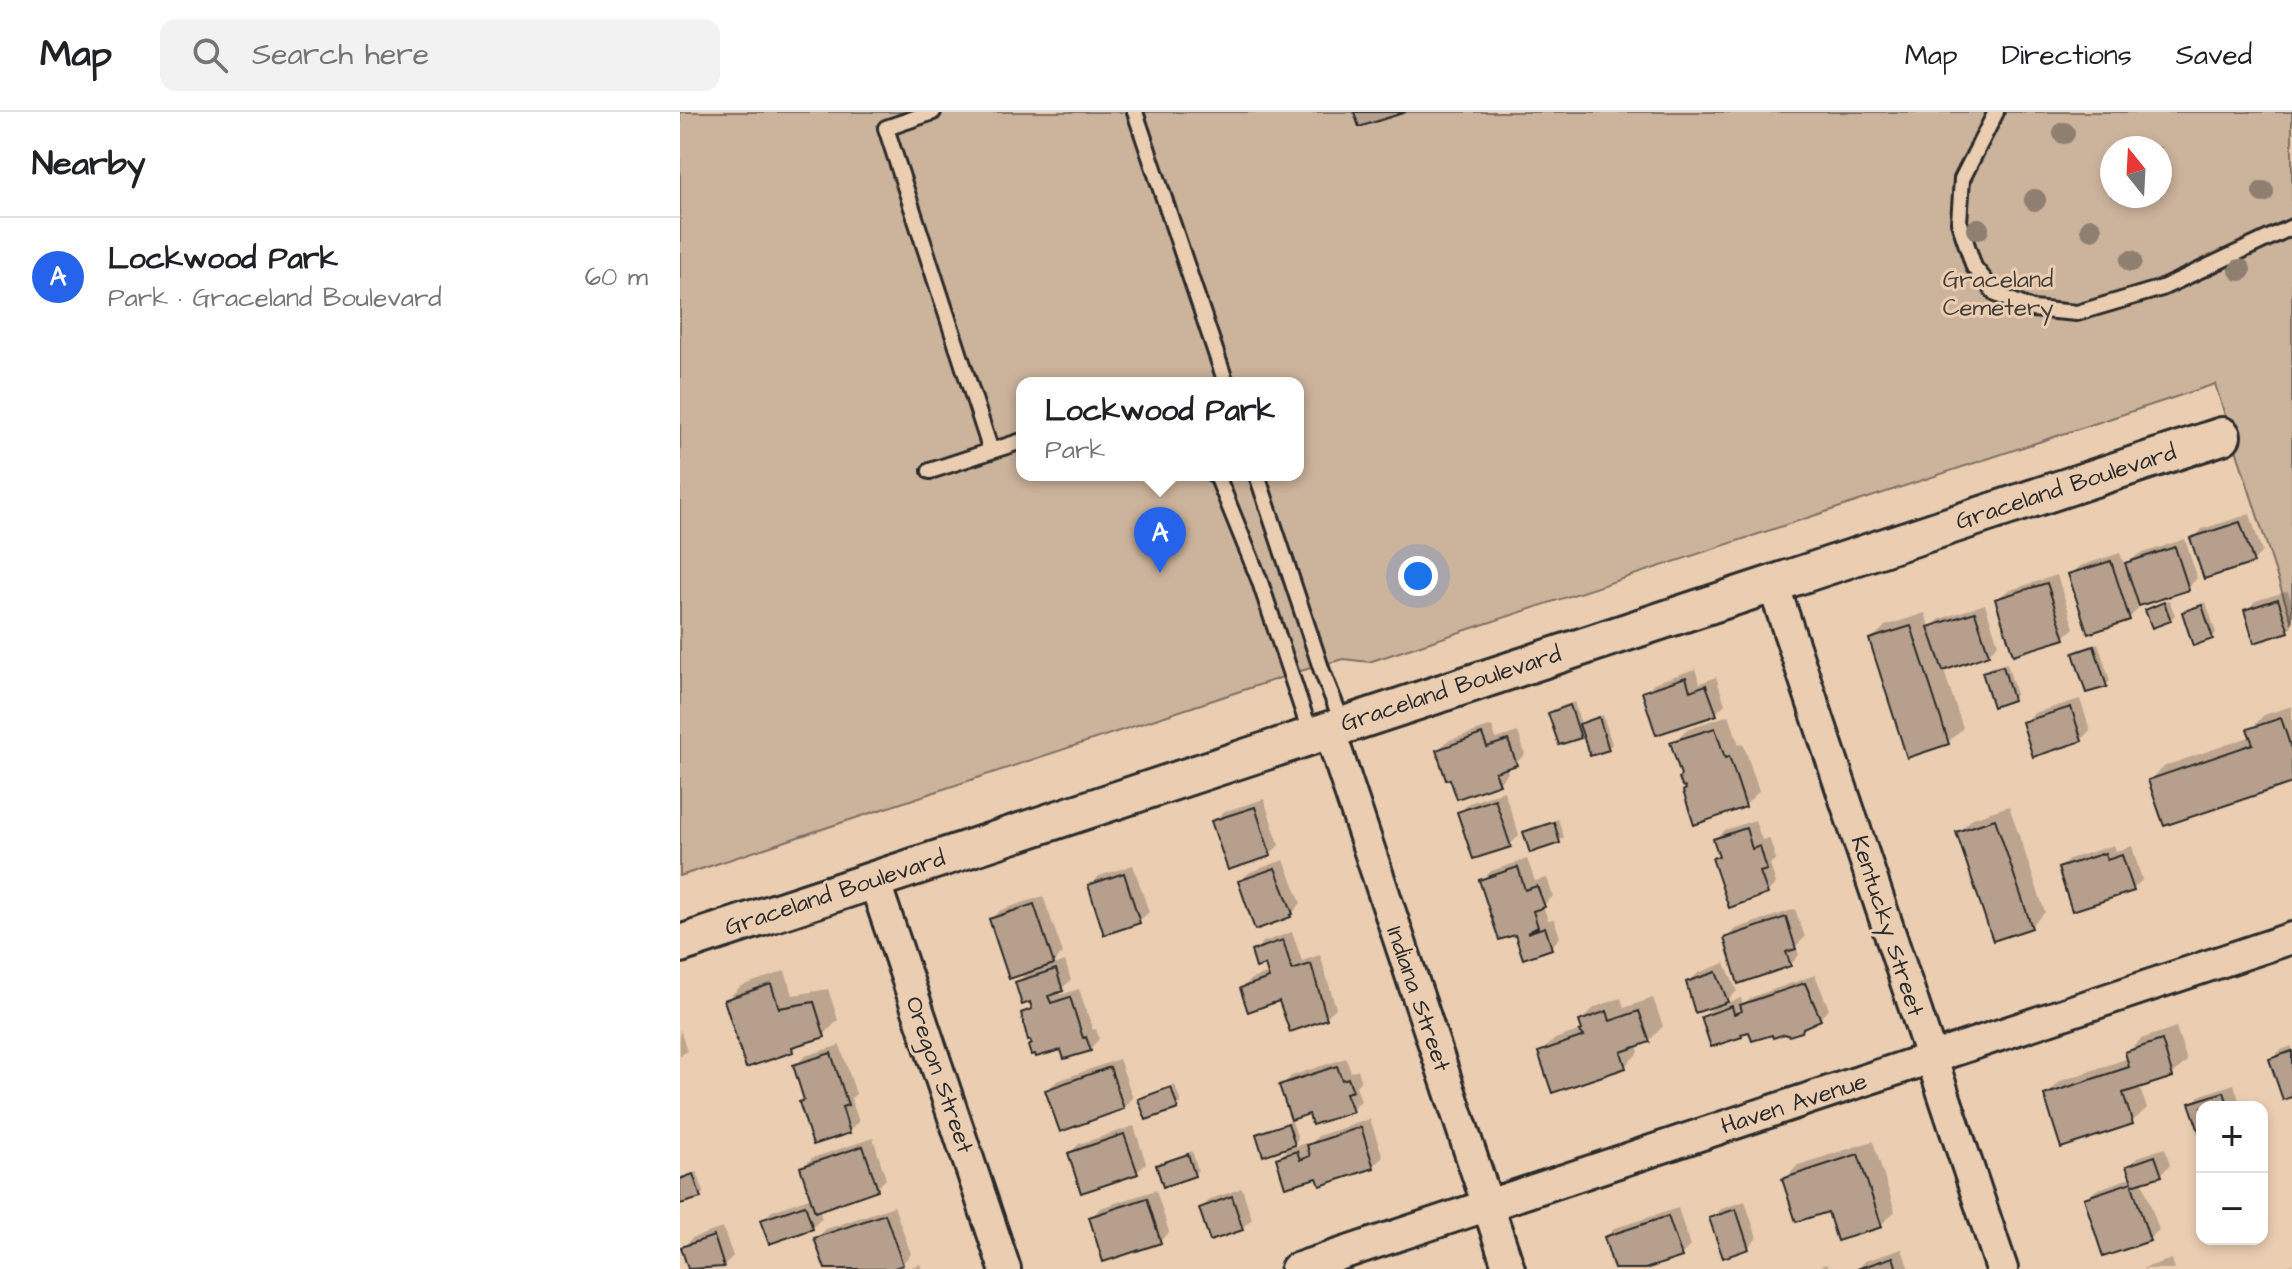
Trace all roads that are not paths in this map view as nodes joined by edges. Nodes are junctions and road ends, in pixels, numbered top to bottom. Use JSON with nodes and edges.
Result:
{"nodes":[{"id":1,"x":933,"y":112,"type":"edge"},
{"id":2,"x":1135,"y":112,"type":"edge"},
{"id":3,"x":1996,"y":112,"type":"edge"},
{"id":4,"x":2292,"y":227,"type":"edge"},
{"id":5,"x":1224,"y":377,"type":"edge"},
{"id":6,"x":2222,"y":436,"type":"dead end"},
{"id":7,"x":1016,"y":443,"type":"edge"},
{"id":8,"x":991,"y":451,"type":"junction"},
{"id":9,"x":930,"y":471,"type":"dead end"},
{"id":10,"x":1219,"y":481,"type":"edge"},
{"id":11,"x":1259,"y":481,"type":"edge"},
{"id":12,"x":1773,"y":584,"type":"junction"},
{"id":13,"x":1328,"y":729,"type":"junction"},
{"id":14,"x":874,"y":880,"type":"junction"},
{"id":15,"x":2292,"y":938,"type":"edge"},
{"id":16,"x":680,"y":944,"type":"edge"},
{"id":17,"x":1931,"y":1058,"type":"junction"},
{"id":18,"x":1487,"y":1205,"type":"junction"},
{"id":19,"x":1005,"y":1269,"type":"edge"},
{"id":20,"x":1296,"y":1269,"type":"edge"},
{"id":21,"x":1509,"y":1269,"type":"edge"},
{"id":22,"x":2002,"y":1269,"type":"edge"}],
"edges":[{"from":1,"to":8,"type":"lane"},
{"from":2,"to":5,"type":"lane"},
{"from":3,"to":4,"type":"lane"},
{"from":6,"to":12,"type":"street","name":"Graceland Boulevard"},
{"from":7,"to":8,"type":"lane"},
{"from":8,"to":9,"type":"lane"},
{"from":10,"to":13,"type":"lane"},
{"from":11,"to":13,"type":"lane"},
{"from":12,"to":13,"type":"street","name":"Graceland Boulevard"},
{"from":12,"to":17,"type":"street","name":"Kentucky Street"},
{"from":13,"to":14,"type":"street","name":"Graceland Boulevard"},
{"from":13,"to":18,"type":"street","name":"Indiana Street"},
{"from":14,"to":16,"type":"street","name":"Graceland Boulevard"},
{"from":14,"to":19,"type":"street","name":"Oregon Street"},
{"from":15,"to":17,"type":"street","name":"Haven Avenue"},
{"from":17,"to":18,"type":"street","name":"Haven Avenue"},
{"from":17,"to":22,"type":"street","name":"Kentucky Street"},
{"from":18,"to":20,"type":"street","name":"Haven Avenue"},
{"from":18,"to":21,"type":"street","name":"Indiana Street"}]}
